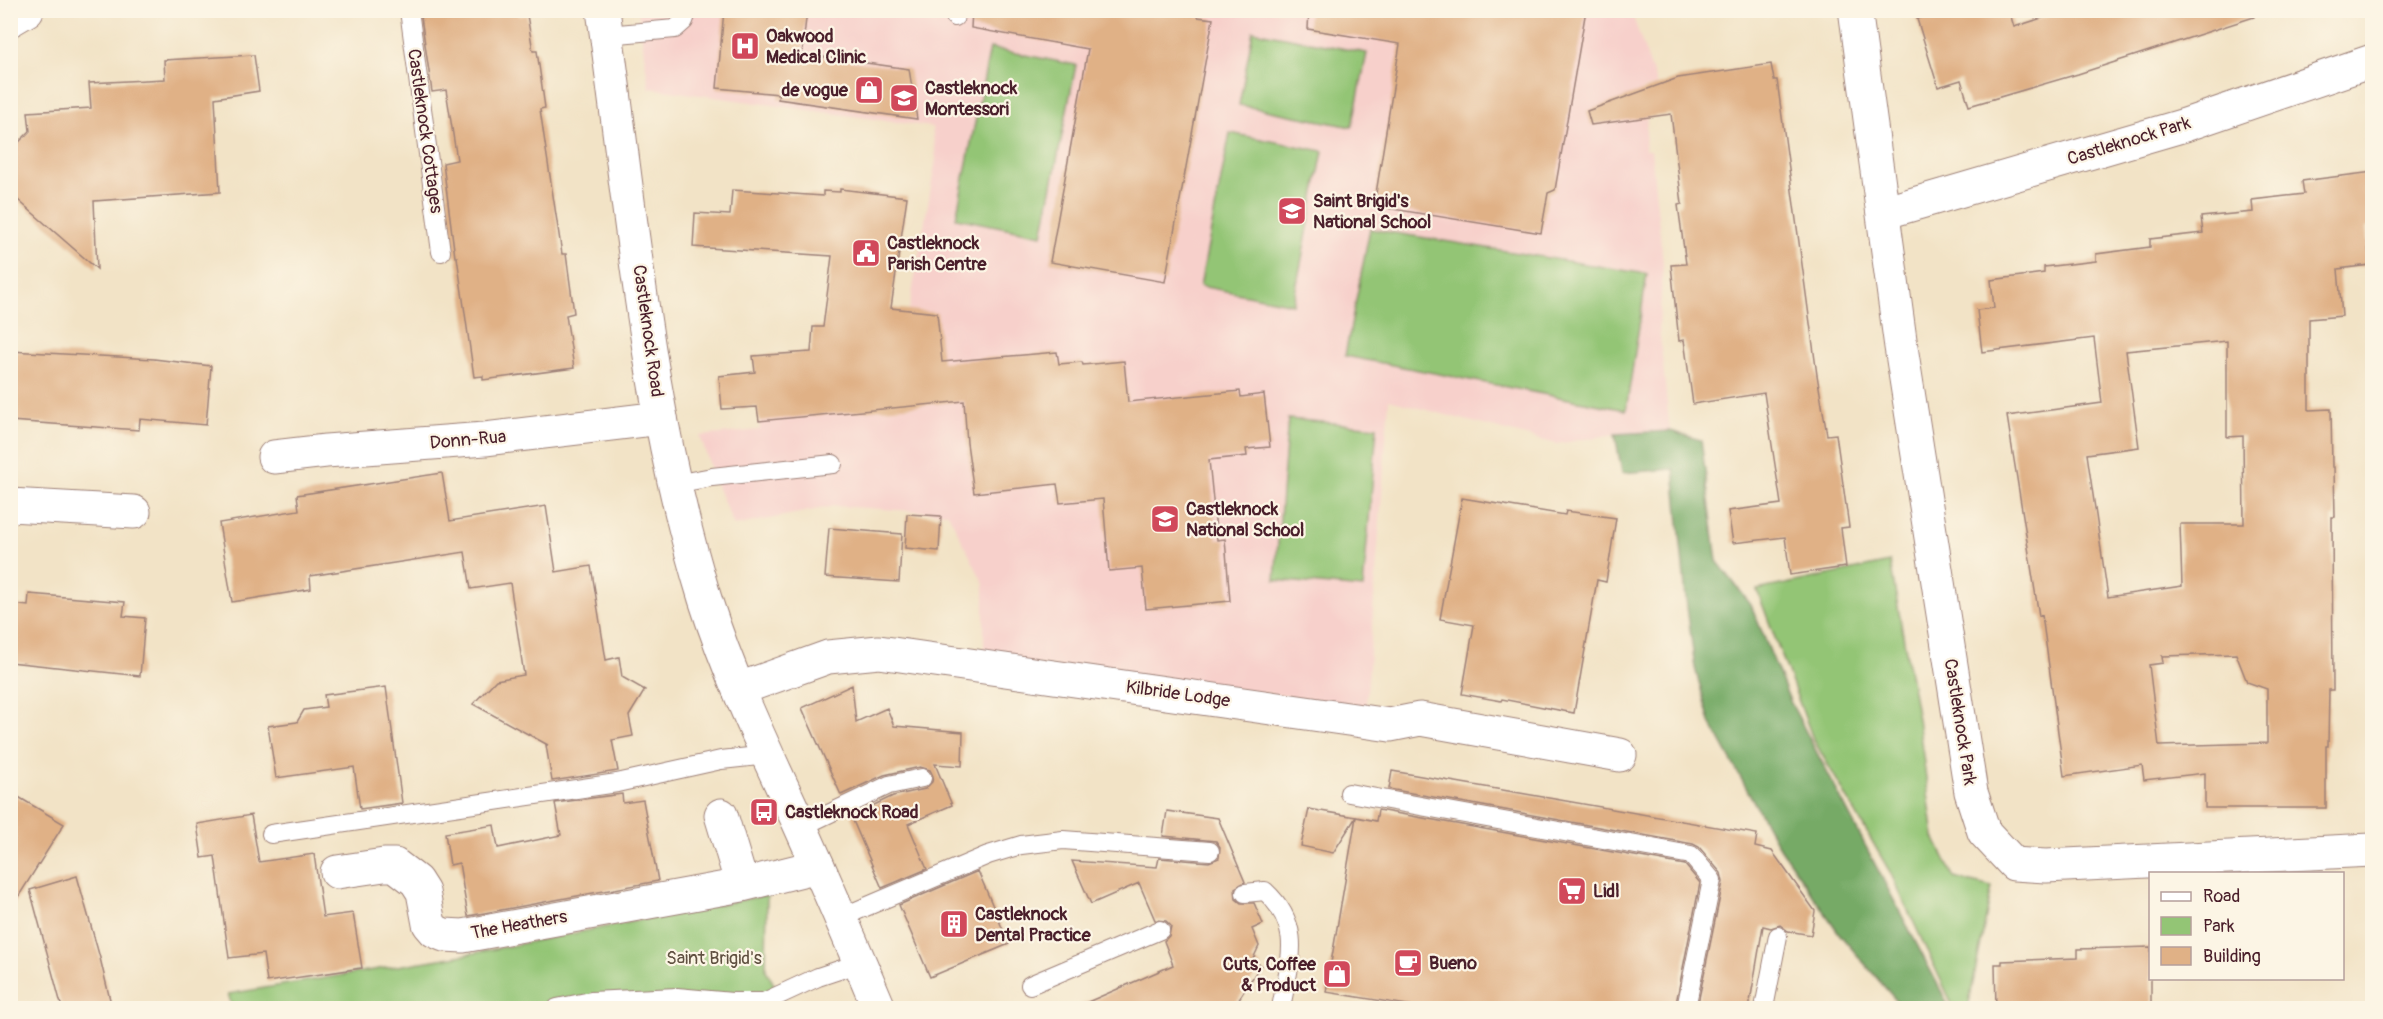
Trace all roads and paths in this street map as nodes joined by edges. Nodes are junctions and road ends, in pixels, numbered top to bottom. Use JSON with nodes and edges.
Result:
{"nodes":[{"id":1,"x":27,"y":10,"type":"edge"},
{"id":2,"x":410,"y":10,"type":"edge"},
{"id":3,"x":688,"y":10,"type":"edge"},
{"id":4,"x":1855,"y":13,"type":"edge"},
{"id":5,"x":10,"y":20,"type":"edge"},
{"id":6,"x":605,"y":23,"type":"edge"},
{"id":7,"x":2373,"y":61,"type":"edge"},
{"id":8,"x":1884,"y":213,"type":"junction"},
{"id":9,"x":441,"y":252,"type":"dead end"},
{"id":10,"x":661,"y":418,"type":"junction"},
{"id":11,"x":274,"y":457,"type":"dead end"},
{"id":12,"x":832,"y":464,"type":"dead end"},
{"id":13,"x":675,"y":484,"type":"junction"},
{"id":14,"x":10,"y":505,"type":"edge"},
{"id":15,"x":134,"y":512,"type":"dead end"},
{"id":16,"x":739,"y":689,"type":"junction"},
{"id":17,"x":1620,"y":755,"type":"dead end"},
{"id":18,"x":768,"y":756,"type":"junction"},
{"id":19,"x":921,"y":778,"type":"dead end"},
{"id":20,"x":1349,"y":793,"type":"dead end"},
{"id":21,"x":721,"y":815,"type":"dead end"},
{"id":22,"x":801,"y":827,"type":"junction"},
{"id":23,"x":270,"y":834,"type":"dead end"},
{"id":24,"x":2373,"y":850,"type":"edge"},
{"id":25,"x":1210,"y":851,"type":"dead end"},
{"id":26,"x":818,"y":866,"type":"junction"},
{"id":27,"x":337,"y":872,"type":"dead end"},
{"id":28,"x":741,"y":885,"type":"junction"},
{"id":29,"x":1245,"y":893,"type":"dead end"},
{"id":30,"x":842,"y":917,"type":"junction"},
{"id":31,"x":1160,"y":930,"type":"dead end"},
{"id":32,"x":1778,"y":936,"type":"dead end"},
{"id":33,"x":860,"y":963,"type":"junction"},
{"id":34,"x":1030,"y":985,"type":"dead end"},
{"id":35,"x":557,"y":1008,"type":"edge"},
{"id":36,"x":879,"y":1008,"type":"edge"},
{"id":37,"x":1281,"y":1008,"type":"edge"},
{"id":38,"x":1686,"y":1008,"type":"edge"},
{"id":39,"x":1764,"y":1008,"type":"edge"}],
"edges":[{"from":1,"to":5,"type":"street"},
{"from":2,"to":9,"type":"lane","name":"Castleknock Cottages"},
{"from":3,"to":6,"type":"lane"},
{"from":4,"to":8,"type":"street","name":"Castleknock Park"},
{"from":6,"to":10,"type":"street","name":"Castleknock Road"},
{"from":7,"to":8,"type":"street","name":"Castleknock Park"},
{"from":8,"to":24,"type":"street","name":"Castleknock Park"},
{"from":10,"to":11,"type":"street","name":"Donn-Rua"},
{"from":10,"to":13,"type":"street","name":"Castleknock Road"},
{"from":12,"to":13,"type":"lane"},
{"from":13,"to":16,"type":"street","name":"Castleknock Road"},
{"from":14,"to":15,"type":"street"},
{"from":16,"to":17,"type":"street","name":"Kilbride Lodge"},
{"from":16,"to":18,"type":"street","name":"Castleknock Road"},
{"from":18,"to":22,"type":"street","name":"Castleknock Road"},
{"from":18,"to":23,"type":"lane"},
{"from":19,"to":22,"type":"lane"},
{"from":20,"to":38,"type":"lane"},
{"from":21,"to":28,"type":"street"},
{"from":22,"to":26,"type":"street","name":"Castleknock Road"},
{"from":25,"to":30,"type":"lane"},
{"from":26,"to":28,"type":"street","name":"The Heathers"},
{"from":26,"to":30,"type":"street","name":"Castleknock Road"},
{"from":27,"to":28,"type":"street","name":"The Heathers"},
{"from":29,"to":37,"type":"lane"},
{"from":30,"to":33,"type":"street","name":"Castleknock Road"},
{"from":31,"to":34,"type":"lane"},
{"from":32,"to":39,"type":"lane"},
{"from":33,"to":35,"type":"lane"},
{"from":33,"to":36,"type":"street","name":"Castleknock Road"}]}
